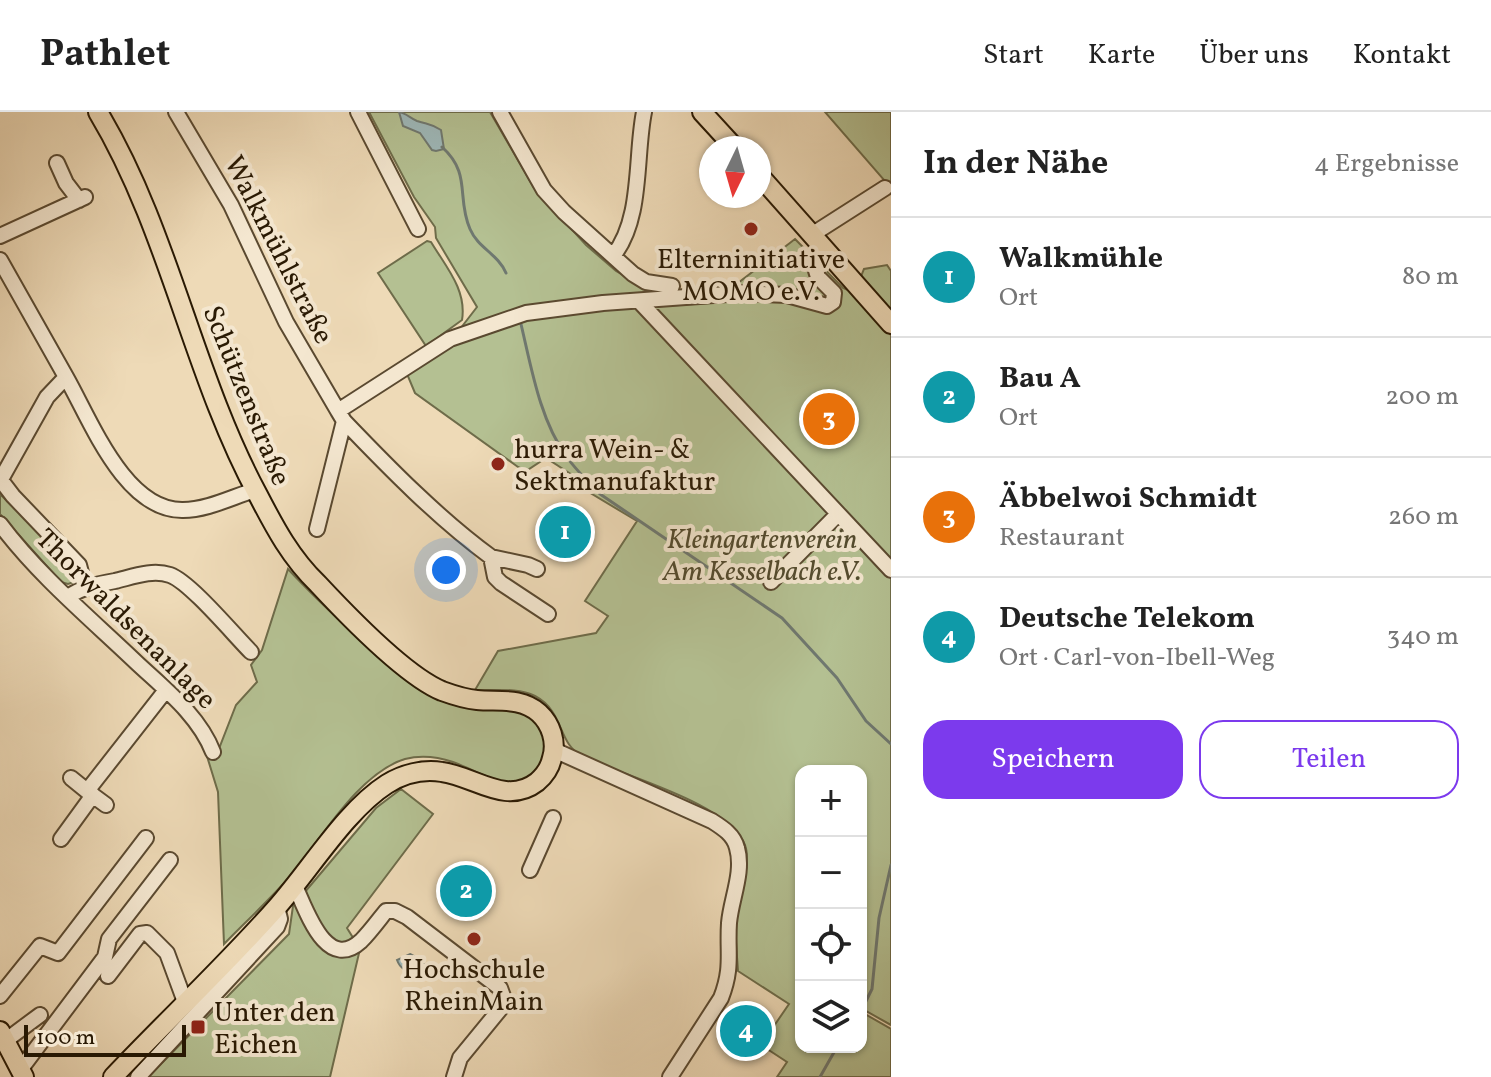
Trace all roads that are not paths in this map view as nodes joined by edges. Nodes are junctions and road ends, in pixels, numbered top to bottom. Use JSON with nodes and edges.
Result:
{"nodes":[{"id":1,"x":98,"y":112,"type":"edge"},
{"id":2,"x":176,"y":112,"type":"edge"},
{"id":3,"x":358,"y":112,"type":"edge"},
{"id":4,"x":500,"y":112,"type":"edge"},
{"id":5,"x":644,"y":112,"type":"edge"},
{"id":6,"x":702,"y":112,"type":"edge"},
{"id":7,"x":724,"y":136,"type":"edge"},
{"id":8,"x":57,"y":163,"type":"dead end"},
{"id":9,"x":771,"y":188,"type":"edge"},
{"id":10,"x":885,"y":188,"type":"dead end"},
{"id":11,"x":418,"y":229,"type":"dead end"},
{"id":12,"x":0,"y":236,"type":"edge"},
{"id":13,"x":819,"y":241,"type":"junction"},
{"id":14,"x":613,"y":256,"type":"junction"},
{"id":15,"x":0,"y":260,"type":"edge"},
{"id":16,"x":672,"y":286,"type":"dead end"},
{"id":17,"x":639,"y":301,"type":"junction"},
{"id":18,"x":891,"y":324,"type":"edge"},
{"id":19,"x":66,"y":377,"type":"junction"},
{"id":20,"x":341,"y":416,"type":"junction"},
{"id":21,"x":0,"y":480,"type":"edge"},
{"id":22,"x":255,"y":490,"type":"junction"},
{"id":23,"x":838,"y":514,"type":"junction"},
{"id":24,"x":0,"y":524,"type":"edge"},
{"id":25,"x":317,"y":529,"type":"dead end"},
{"id":26,"x":491,"y":557,"type":"junction"},
{"id":27,"x":537,"y":569,"type":"dead end"},
{"id":28,"x":891,"y":570,"type":"edge"},
{"id":29,"x":771,"y":582,"type":"dead end"},
{"id":30,"x":85,"y":588,"type":"junction"},
{"id":31,"x":68,"y":597,"type":"junction"},
{"id":32,"x":548,"y":614,"type":"dead end"},
{"id":33,"x":251,"y":652,"type":"dead end"},
{"id":34,"x":166,"y":690,"type":"junction"},
{"id":35,"x":554,"y":750,"type":"junction"},
{"id":36,"x":213,"y":752,"type":"dead end"},
{"id":37,"x":71,"y":778,"type":"dead end"},
{"id":38,"x":90,"y":793,"type":"junction"},
{"id":39,"x":106,"y":805,"type":"dead end"},
{"id":40,"x":553,"y":818,"type":"dead end"},
{"id":41,"x":146,"y":838,"type":"dead end"},
{"id":42,"x":61,"y":839,"type":"dead end"},
{"id":43,"x":170,"y":860,"type":"dead end"},
{"id":44,"x":530,"y":870,"type":"dead end"},
{"id":45,"x":295,"y":886,"type":"junction"},
{"id":46,"x":277,"y":907,"type":"junction"},
{"id":47,"x":108,"y":976,"type":"dead end"},
{"id":48,"x":0,"y":996,"type":"edge"},
{"id":49,"x":185,"y":1002,"type":"junction"},
{"id":50,"x":40,"y":1015,"type":"dead end"},
{"id":51,"x":2,"y":1036,"type":"edge"},
{"id":52,"x":22,"y":1073,"type":"edge"},
{"id":53,"x":113,"y":1077,"type":"edge"},
{"id":54,"x":138,"y":1077,"type":"edge"},
{"id":55,"x":454,"y":1077,"type":"edge"},
{"id":56,"x":670,"y":1077,"type":"edge"}],
"edges":[{"from":1,"to":22,"type":"main road","name":"Schützenstraße"},
{"from":2,"to":20,"type":"street","name":"Walkmühlstraße"},
{"from":3,"to":11,"type":"street"},
{"from":4,"to":14,"type":"street"},
{"from":5,"to":14,"type":"street"},
{"from":6,"to":7,"type":"main road"},
{"from":8,"to":12,"type":"street"},
{"from":9,"to":13,"type":"main road"},
{"from":10,"to":13,"type":"street"},
{"from":13,"to":17,"type":"street"},
{"from":13,"to":18,"type":"main road"},
{"from":14,"to":16,"type":"street"},
{"from":15,"to":19,"type":"street"},
{"from":17,"to":20,"type":"street"},
{"from":17,"to":23,"type":"street"},
{"from":19,"to":21,"type":"street"},
{"from":19,"to":22,"type":"street"},
{"from":20,"to":25,"type":"street"},
{"from":20,"to":26,"type":"street","name":"Walkmühlstraße"},
{"from":21,"to":30,"type":"street"},
{"from":22,"to":35,"type":"main road","name":"Schützenstraße"},
{"from":23,"to":28,"type":"street"},
{"from":23,"to":29,"type":"street"},
{"from":24,"to":31,"type":"street","name":"Thorwaldsenanlage"},
{"from":26,"to":27,"type":"street"},
{"from":26,"to":32,"type":"street"},
{"from":30,"to":31,"type":"street"},
{"from":30,"to":33,"type":"street"},
{"from":31,"to":34,"type":"street","name":"Thorwaldsenanlage"},
{"from":34,"to":36,"type":"street","name":"Thorwaldsenanlage"},
{"from":34,"to":38,"type":"street"},
{"from":35,"to":45,"type":"main road"},
{"from":35,"to":56,"type":"street"},
{"from":37,"to":38,"type":"street"},
{"from":38,"to":39,"type":"street"},
{"from":38,"to":42,"type":"street"},
{"from":40,"to":44,"type":"street"},
{"from":41,"to":48,"type":"street"},
{"from":43,"to":52,"type":"street"},
{"from":45,"to":46,"type":"main road"},
{"from":45,"to":55,"type":"street"},
{"from":46,"to":49,"type":"main road"},
{"from":46,"to":54,"type":"street"},
{"from":47,"to":49,"type":"street"},
{"from":49,"to":53,"type":"main road"},
{"from":50,"to":51,"type":"street"},
{"from":51,"to":52,"type":"main road"}]}
